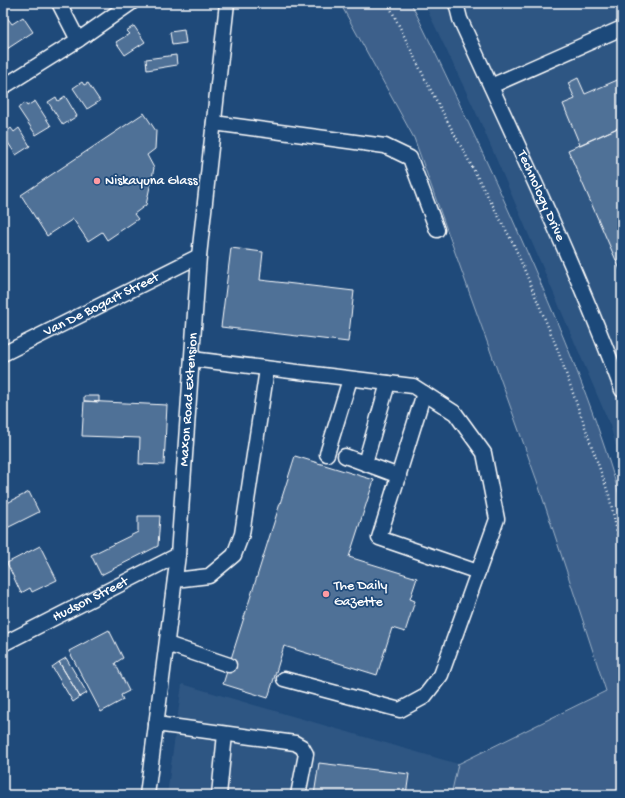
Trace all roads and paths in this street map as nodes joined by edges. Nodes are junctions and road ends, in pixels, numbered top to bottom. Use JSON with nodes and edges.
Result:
{"nodes":[{"id":1,"x":60,"y":3,"type":"edge"},
{"id":2,"x":131,"y":3,"type":"edge"},
{"id":3,"x":227,"y":3,"type":"edge"},
{"id":4,"x":388,"y":3,"type":"edge"},
{"id":5,"x":456,"y":3,"type":"edge"},
{"id":6,"x":622,"y":28,"type":"edge"},
{"id":7,"x":78,"y":40,"type":"junction"},
{"id":8,"x":491,"y":86,"type":"junction"},
{"id":9,"x":3,"y":87,"type":"edge"},
{"id":10,"x":214,"y":123,"type":"junction"},
{"id":11,"x":437,"y":230,"type":"dead end"},
{"id":12,"x":199,"y":256,"type":"junction"},
{"id":13,"x":3,"y":354,"type":"edge"},
{"id":14,"x":192,"y":360,"type":"junction"},
{"id":15,"x":267,"y":368,"type":"junction"},
{"id":16,"x":350,"y":379,"type":"junction"},
{"id":17,"x":620,"y":381,"type":"edge"},
{"id":18,"x":388,"y":383,"type":"junction"},
{"id":19,"x":424,"y":393,"type":"junction"},
{"id":20,"x":327,"y":454,"type":"dead end"},
{"id":21,"x":345,"y":456,"type":"dead end"},
{"id":22,"x":365,"y":463,"type":"junction"},
{"id":23,"x":399,"y":476,"type":"junction"},
{"id":24,"x":622,"y":554,"type":"edge"},
{"id":25,"x":178,"y":555,"type":"junction"},
{"id":26,"x":478,"y":572,"type":"junction"},
{"id":27,"x":175,"y":580,"type":"junction"},
{"id":28,"x":3,"y":644,"type":"edge"},
{"id":29,"x":167,"y":644,"type":"junction"},
{"id":30,"x":229,"y":665,"type":"dead end"},
{"id":31,"x":284,"y":679,"type":"dead end"},
{"id":32,"x":156,"y":724,"type":"junction"},
{"id":33,"x":225,"y":734,"type":"junction"},
{"id":34,"x":147,"y":795,"type":"edge"},
{"id":35,"x":219,"y":795,"type":"edge"},
{"id":36,"x":298,"y":795,"type":"edge"}],
"edges":[{"from":1,"to":7,"type":"street"},
{"from":2,"to":7,"type":"street"},
{"from":3,"to":10,"type":"street","name":"Maxon Road Extension"},
{"from":4,"to":24,"type":"path"},
{"from":5,"to":8,"type":"street","name":"Technology Drive"},
{"from":6,"to":8,"type":"street"},
{"from":7,"to":9,"type":"street"},
{"from":8,"to":17,"type":"street","name":"Technology Drive"},
{"from":10,"to":11,"type":"street"},
{"from":10,"to":12,"type":"street","name":"Maxon Road Extension"},
{"from":12,"to":13,"type":"street","name":"Van De Bogart Street"},
{"from":12,"to":14,"type":"street","name":"Maxon Road Extension"},
{"from":14,"to":15,"type":"street"},
{"from":14,"to":25,"type":"street","name":"Maxon Road Extension"},
{"from":15,"to":16,"type":"street"},
{"from":15,"to":27,"type":"street"},
{"from":16,"to":18,"type":"street"},
{"from":16,"to":20,"type":"street"},
{"from":18,"to":19,"type":"street"},
{"from":18,"to":22,"type":"street"},
{"from":19,"to":23,"type":"street"},
{"from":19,"to":26,"type":"street"},
{"from":21,"to":22,"type":"street"},
{"from":22,"to":23,"type":"street"},
{"from":23,"to":26,"type":"street"},
{"from":25,"to":27,"type":"street","name":"Maxon Road Extension"},
{"from":25,"to":28,"type":"street","name":"Hudson Street"},
{"from":26,"to":31,"type":"street"},
{"from":27,"to":29,"type":"street","name":"Maxon Road Extension"},
{"from":29,"to":30,"type":"street"},
{"from":29,"to":32,"type":"street","name":"Maxon Road Extension"},
{"from":32,"to":33,"type":"street"},
{"from":32,"to":34,"type":"street","name":"Maxon Road Extension"},
{"from":33,"to":35,"type":"street"},
{"from":33,"to":36,"type":"street"}]}
